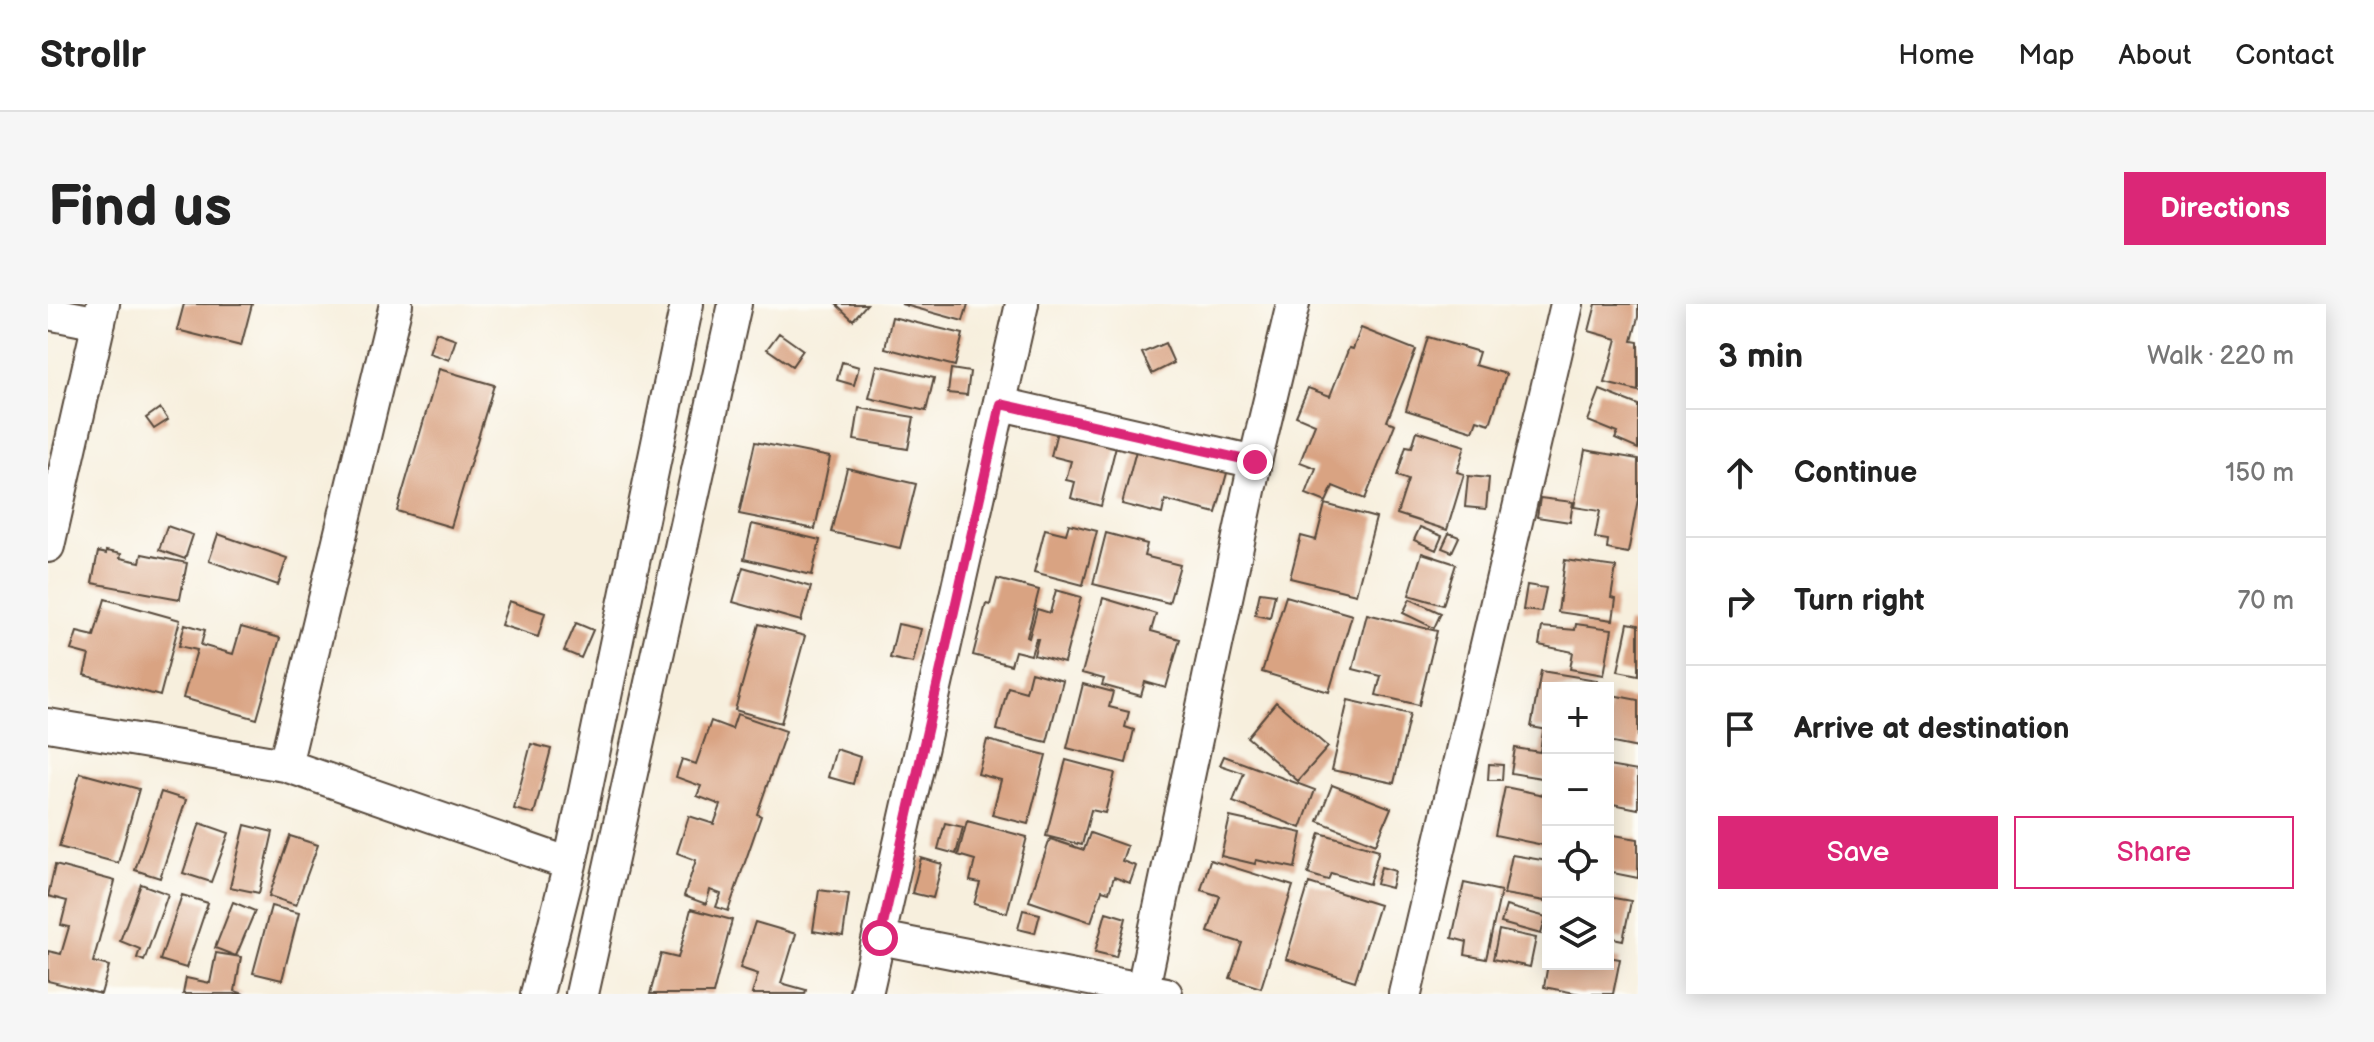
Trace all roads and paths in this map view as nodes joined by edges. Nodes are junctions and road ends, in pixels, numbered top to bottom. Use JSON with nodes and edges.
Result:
{"nodes":[{"id":1,"x":396,"y":304,"type":"edge"},
{"id":2,"x":687,"y":304,"type":"edge"},
{"id":3,"x":735,"y":304,"type":"edge"},
{"id":4,"x":1022,"y":304,"type":"edge"},
{"id":5,"x":1293,"y":304,"type":"edge"},
{"id":6,"x":1567,"y":304,"type":"edge"},
{"id":7,"x":48,"y":313,"type":"edge"},
{"id":8,"x":101,"y":314,"type":"edge"},
{"id":9,"x":1001,"y":404,"type":"junction"},
{"id":10,"x":1255,"y":462,"type":"junction"},
{"id":11,"x":48,"y":546,"type":"edge"},
{"id":12,"x":48,"y":725,"type":"edge"},
{"id":13,"x":285,"y":765,"type":"junction"},
{"id":14,"x":570,"y":864,"type":"junction"},
{"id":15,"x":880,"y":938,"type":"junction"},
{"id":16,"x":1155,"y":991,"type":"edge"},
{"id":17,"x":537,"y":994,"type":"edge"},
{"id":18,"x":582,"y":994,"type":"edge"},
{"id":19,"x":866,"y":994,"type":"edge"},
{"id":20,"x":1405,"y":994,"type":"edge"}],
"edges":[{"from":1,"to":13,"type":"street"},
{"from":2,"to":14,"type":"street"},
{"from":3,"to":18,"type":"street"},
{"from":4,"to":9,"type":"street"},
{"from":5,"to":10,"type":"street"},
{"from":6,"to":20,"type":"street"},
{"from":7,"to":8,"type":"street"},
{"from":8,"to":11,"type":"street"},
{"from":9,"to":10,"type":"street"},
{"from":9,"to":15,"type":"street"},
{"from":10,"to":16,"type":"street"},
{"from":12,"to":13,"type":"street"},
{"from":13,"to":14,"type":"street"},
{"from":14,"to":17,"type":"street"},
{"from":15,"to":16,"type":"street"},
{"from":15,"to":19,"type":"street"}]}
